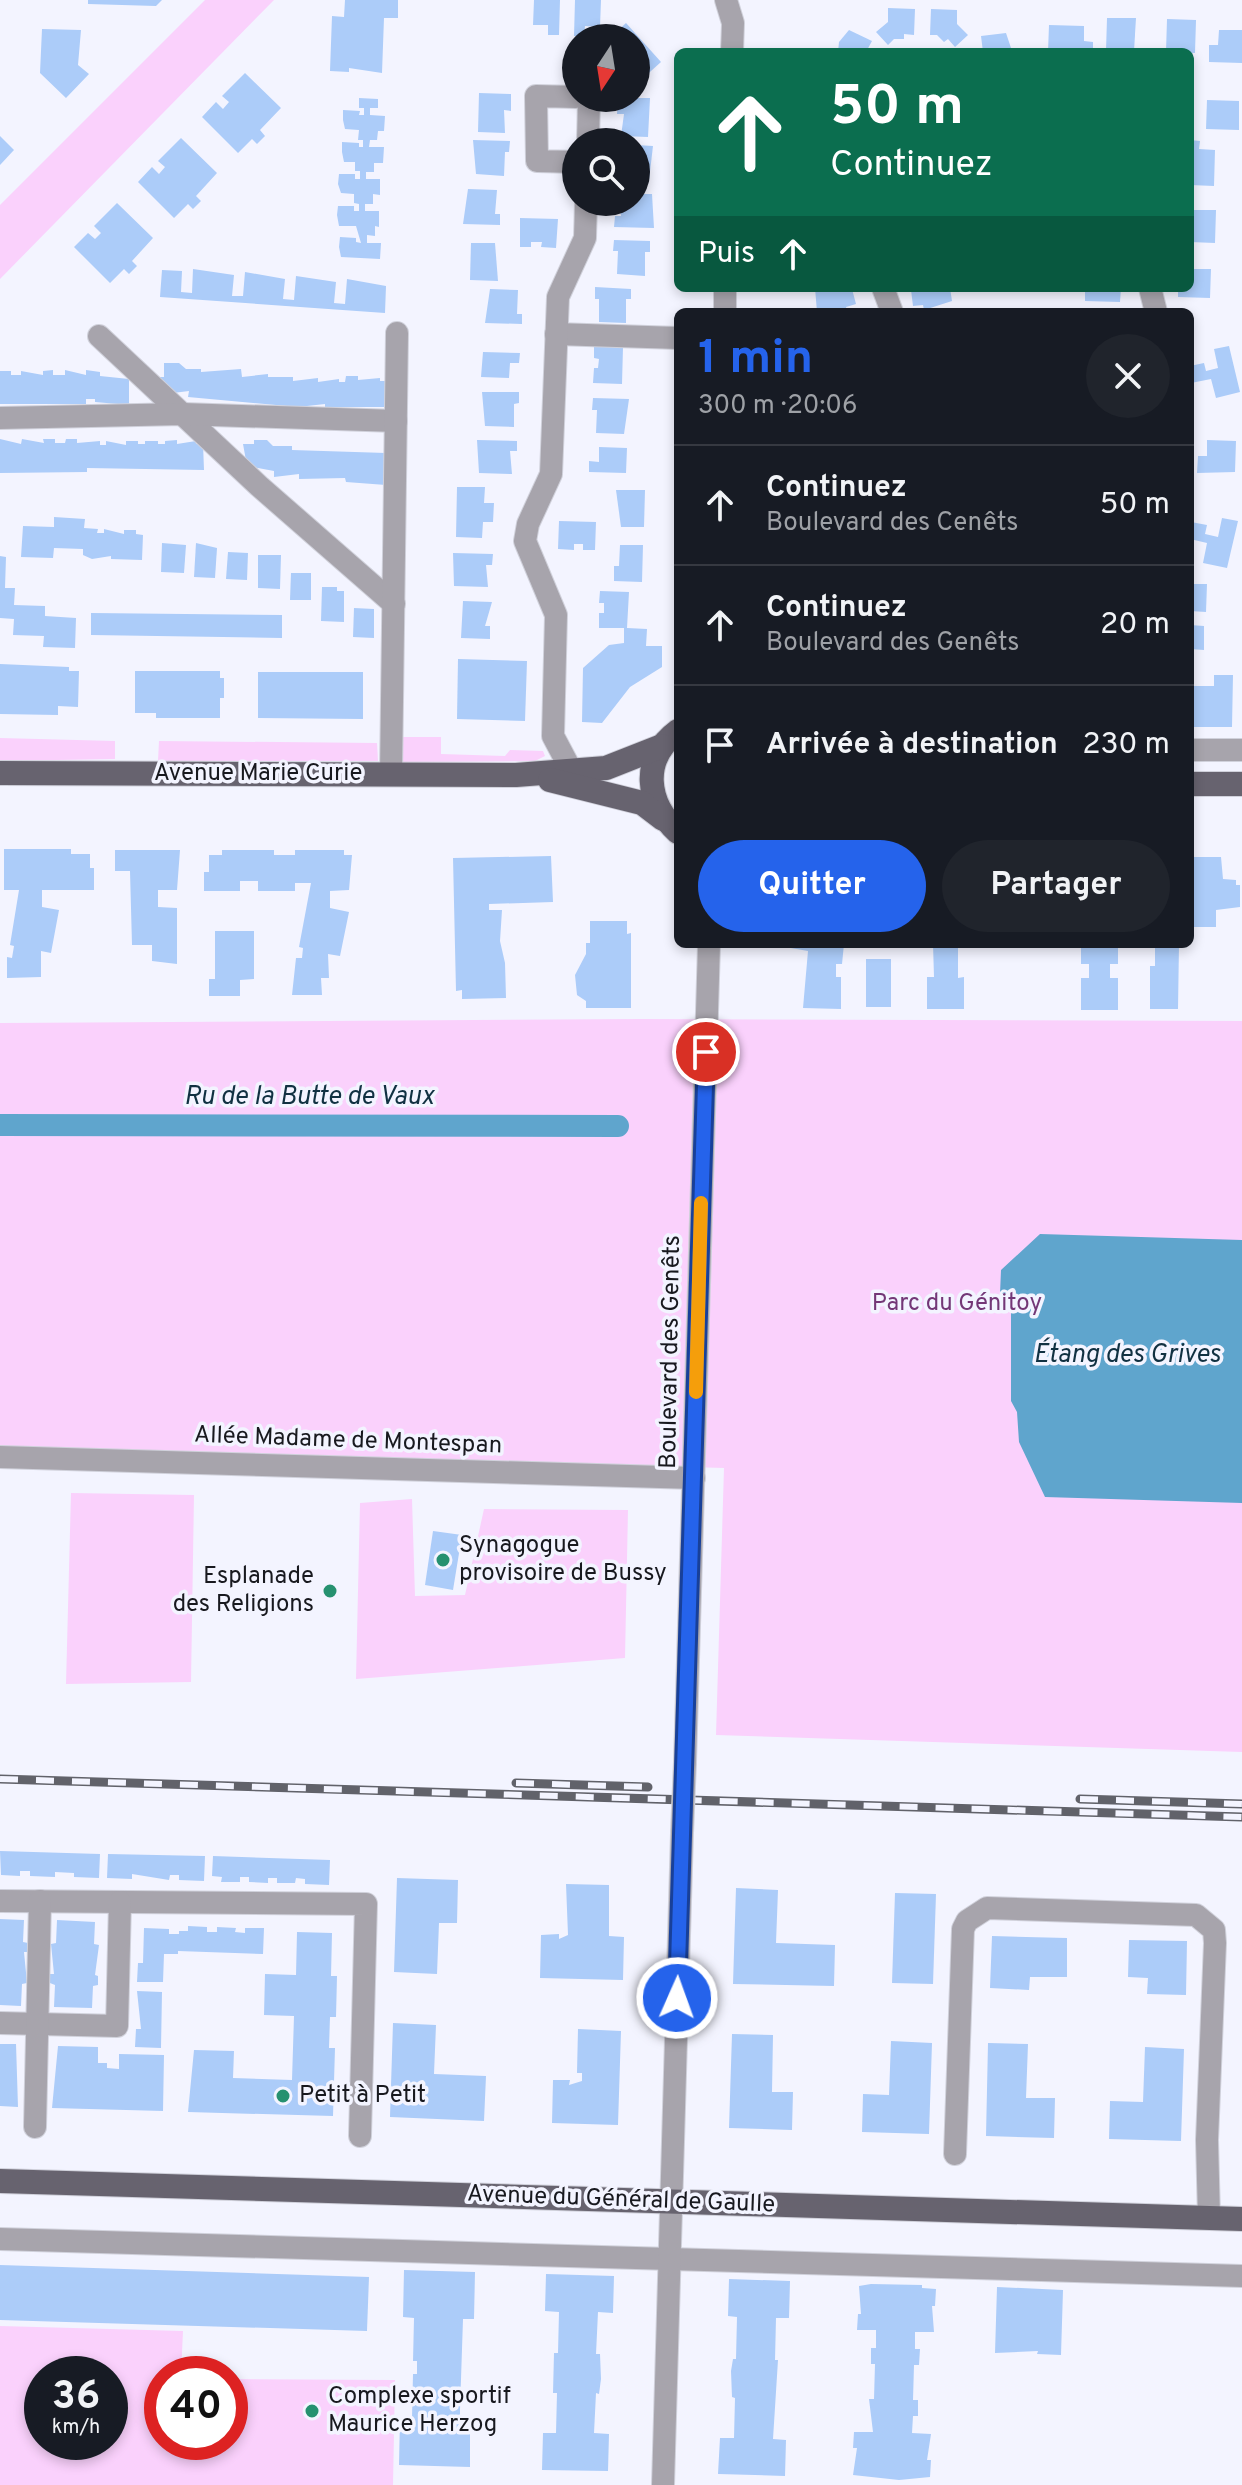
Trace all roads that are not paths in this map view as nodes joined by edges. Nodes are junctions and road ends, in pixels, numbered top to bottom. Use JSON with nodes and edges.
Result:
{"nodes":[{"id":1,"x":726,"y":0,"type":"edge"},
{"id":2,"x":744,"y":0,"type":"edge"},
{"id":3,"x":733,"y":23,"type":"junction"},
{"id":4,"x":732,"y":48,"type":"edge"},
{"id":5,"x":562,"y":97,"type":"edge"},
{"id":6,"x":562,"y":162,"type":"edge"},
{"id":7,"x":586,"y":216,"type":"edge"},
{"id":8,"x":397,"y":333,"type":"dead end"},
{"id":9,"x":556,"y":334,"type":"junction"},
{"id":10,"x":99,"y":336,"type":"dead end"},
{"id":11,"x":674,"y":338,"type":"edge"},
{"id":12,"x":183,"y":414,"type":"junction"},
{"id":13,"x":0,"y":418,"type":"edge"},
{"id":14,"x":396,"y":421,"type":"junction"},
{"id":15,"x":394,"y":604,"type":"junction"},
{"id":16,"x":673,"y":735,"type":"edge"},
{"id":17,"x":1194,"y":750,"type":"edge"},
{"id":18,"x":1242,"y":750,"type":"edge"},
{"id":19,"x":571,"y":770,"type":"junction"},
{"id":20,"x":0,"y":773,"type":"edge"},
{"id":21,"x":391,"y":775,"type":"junction"},
{"id":22,"x":516,"y":775,"type":"junction"},
{"id":23,"x":1194,"y":784,"type":"edge"},
{"id":24,"x":1242,"y":784,"type":"edge"},
{"id":25,"x":671,"y":826,"type":"edge"},
{"id":26,"x":709,"y":948,"type":"edge"},
{"id":27,"x":0,"y":1457,"type":"edge"},
{"id":28,"x":694,"y":1478,"type":"junction"},
{"id":29,"x":0,"y":1901,"type":"edge"},
{"id":30,"x":40,"y":1901,"type":"junction"},
{"id":31,"x":120,"y":1902,"type":"junction"},
{"id":32,"x":0,"y":2023,"type":"edge"},
{"id":33,"x":37,"y":2024,"type":"junction"},
{"id":34,"x":35,"y":2127,"type":"dead end"},
{"id":35,"x":360,"y":2136,"type":"dead end"},
{"id":36,"x":955,"y":2154,"type":"dead end"},
{"id":37,"x":0,"y":2181,"type":"edge"},
{"id":38,"x":671,"y":2201,"type":"junction"},
{"id":39,"x":1209,"y":2218,"type":"junction"},
{"id":40,"x":1242,"y":2219,"type":"edge"},
{"id":41,"x":0,"y":2239,"type":"edge"},
{"id":42,"x":668,"y":2259,"type":"junction"},
{"id":43,"x":1242,"y":2276,"type":"edge"},
{"id":44,"x":663,"y":2485,"type":"edge"}],
"edges":[{"from":1,"to":3,"type":"street"},
{"from":2,"to":3,"type":"street"},
{"from":3,"to":4,"type":"street"},
{"from":5,"to":6,"type":"street"},
{"from":7,"to":9,"type":"street"},
{"from":8,"to":14,"type":"street"},
{"from":9,"to":11,"type":"street"},
{"from":9,"to":19,"type":"street"},
{"from":10,"to":12,"type":"street"},
{"from":12,"to":13,"type":"street"},
{"from":12,"to":14,"type":"street"},
{"from":12,"to":15,"type":"street"},
{"from":14,"to":15,"type":"street"},
{"from":15,"to":21,"type":"street"},
{"from":16,"to":19,"type":"main road","name":"Avenue Marie Curie"},
{"from":16,"to":25,"type":"main road"},
{"from":17,"to":18,"type":"street"},
{"from":19,"to":22,"type":"main road","name":"Avenue Marie Curie"},
{"from":20,"to":21,"type":"main road","name":"Avenue Marie Curie"},
{"from":21,"to":22,"type":"main road","name":"Avenue Marie Curie"},
{"from":22,"to":25,"type":"main road","name":"Avenue Marie Curie"},
{"from":23,"to":24,"type":"main road"},
{"from":26,"to":28,"type":"street","name":"Boulevard des Genêts"},
{"from":27,"to":28,"type":"street","name":"Allée Madame de Montespan"},
{"from":28,"to":38,"type":"street","name":"Boulevard des Genêts","bridge":true},
{"from":29,"to":30,"type":"street"},
{"from":30,"to":31,"type":"street"},
{"from":30,"to":33,"type":"street"},
{"from":31,"to":33,"type":"street"},
{"from":31,"to":35,"type":"street"},
{"from":32,"to":33,"type":"street"},
{"from":33,"to":34,"type":"street"},
{"from":36,"to":39,"type":"street"},
{"from":37,"to":38,"type":"main road","name":"Avenue du Général de Gaulle"},
{"from":38,"to":39,"type":"main road","name":"Avenue du Général de Gaulle"},
{"from":38,"to":42,"type":"street"},
{"from":39,"to":40,"type":"main road","name":"Avenue du Général de Gaulle"},
{"from":41,"to":42,"type":"street"},
{"from":42,"to":43,"type":"street"},
{"from":42,"to":44,"type":"street"}]}
